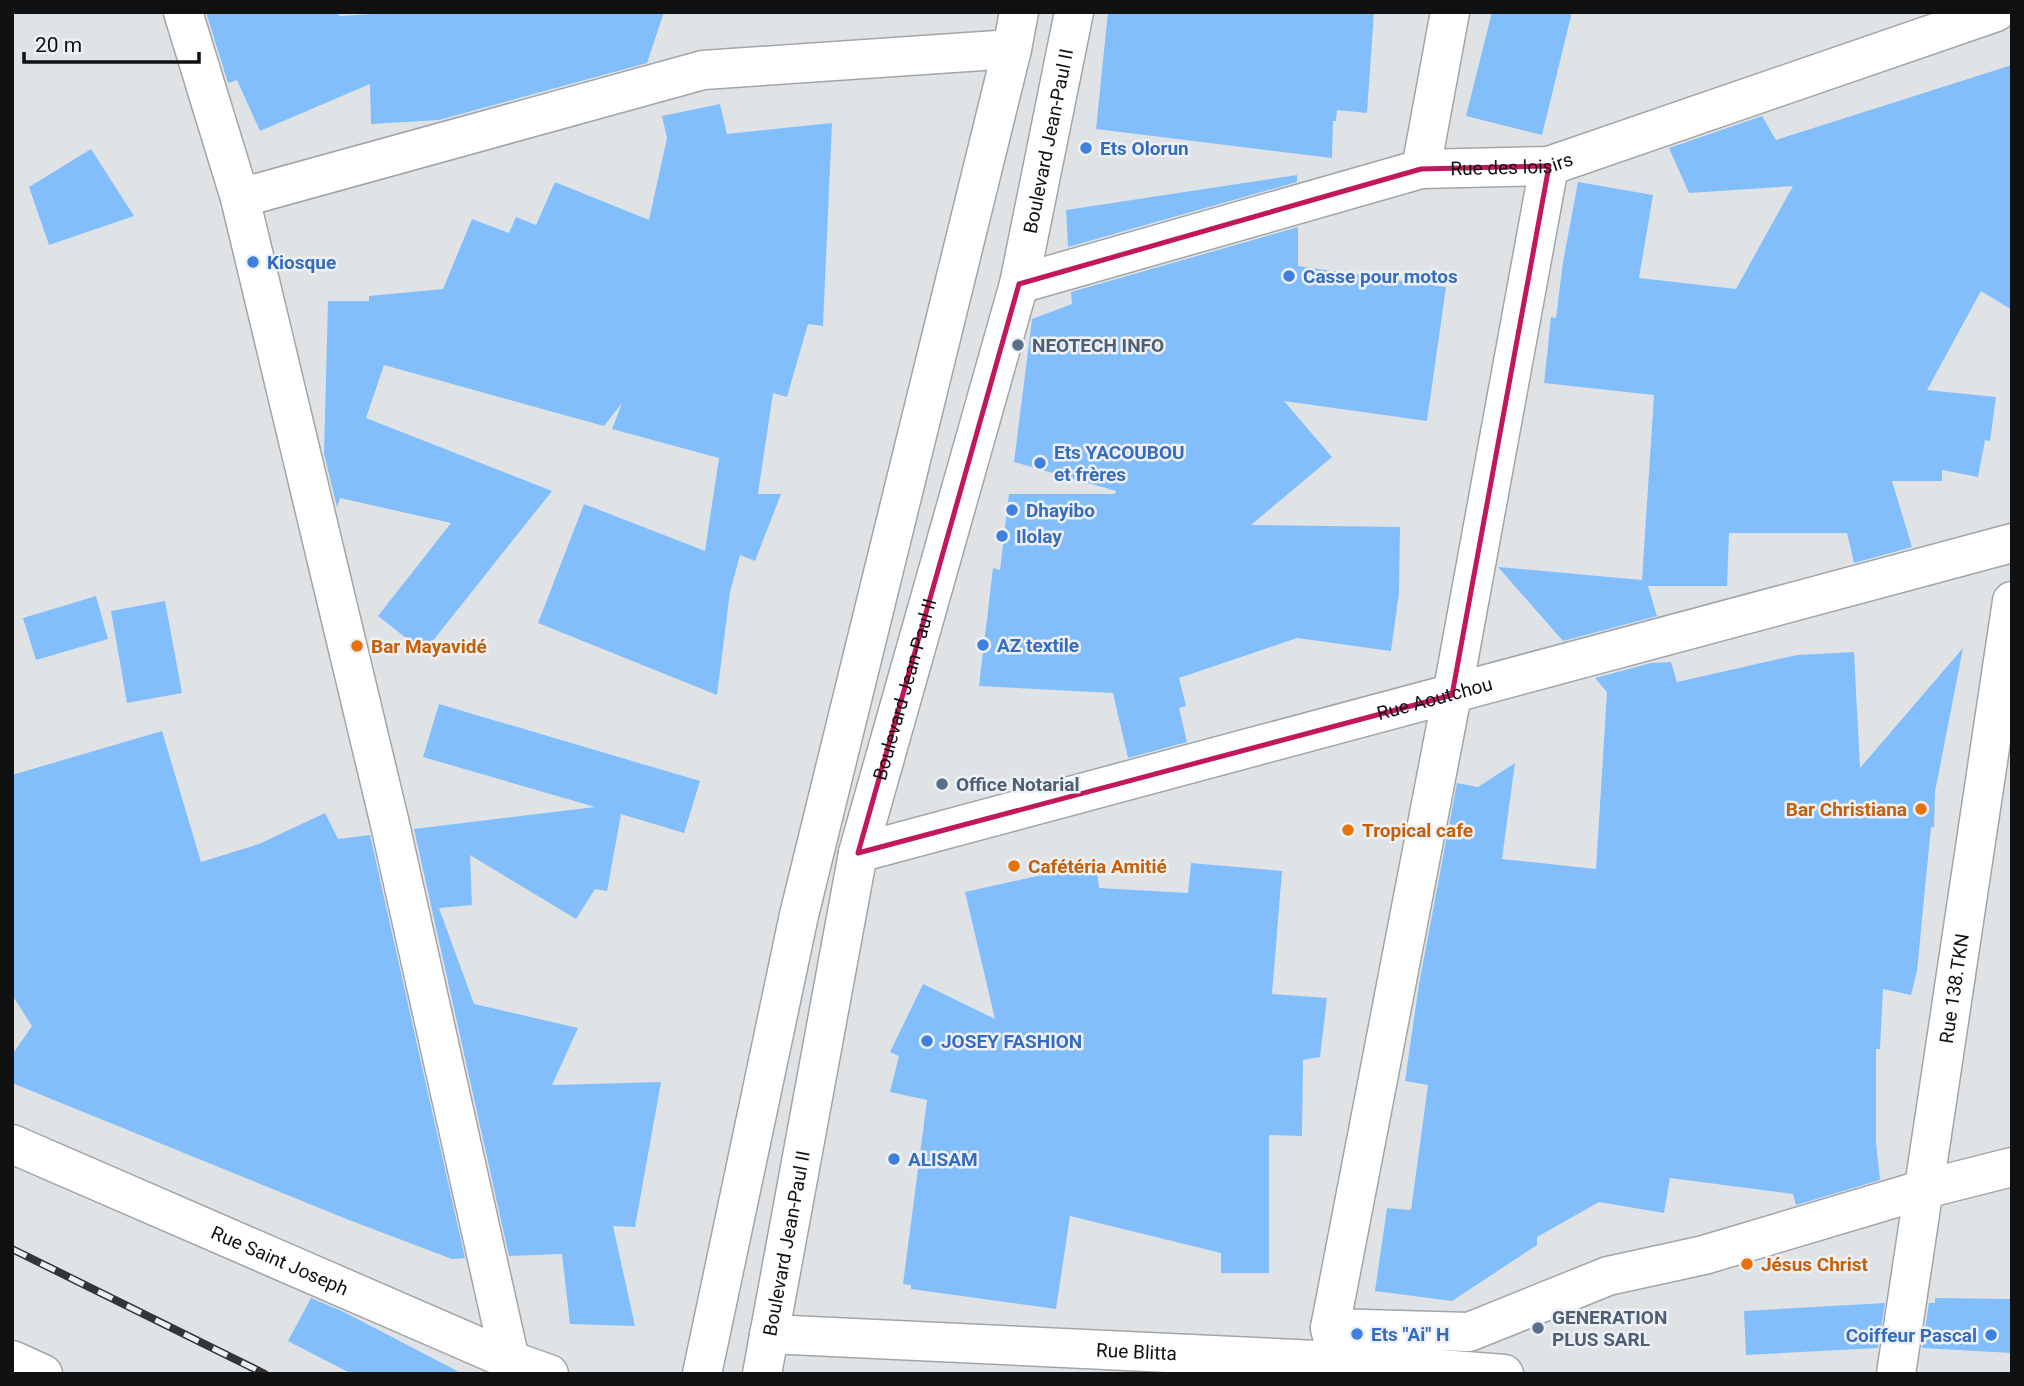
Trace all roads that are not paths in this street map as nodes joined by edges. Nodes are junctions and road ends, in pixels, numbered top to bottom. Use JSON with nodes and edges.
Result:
{"nodes":[{"id":1,"x":183,"y":12,"type":"edge"},
{"id":2,"x":1074,"y":12,"type":"edge"},
{"id":3,"x":1450,"y":12,"type":"edge"},
{"id":4,"x":1996,"y":12,"type":"edge"},
{"id":5,"x":1015,"y":31,"type":"edge"},
{"id":6,"x":1549,"y":166,"type":"junction"},
{"id":7,"x":1420,"y":169,"type":"junction"},
{"id":8,"x":240,"y":198,"type":"junction"},
{"id":9,"x":1018,"y":284,"type":"junction"},
{"id":10,"x":2012,"y":543,"type":"edge"},
{"id":11,"x":2012,"y":601,"type":"edge"},
{"id":12,"x":1452,"y":695,"type":"junction"},
{"id":13,"x":858,"y":853,"type":"junction"},
{"id":14,"x":12,"y":1144,"type":"edge"},
{"id":15,"x":2012,"y":1167,"type":"edge"},
{"id":16,"x":1925,"y":1189,"type":"junction"},
{"id":17,"x":769,"y":1334,"type":"junction"},
{"id":18,"x":1334,"y":1345,"type":"junction"},
{"id":19,"x":12,"y":1360,"type":"edge"},
{"id":20,"x":513,"y":1367,"type":"edge"},
{"id":21,"x":43,"y":1374,"type":"edge"},
{"id":22,"x":549,"y":1374,"type":"edge"},
{"id":23,"x":702,"y":1374,"type":"edge"},
{"id":24,"x":762,"y":1374,"type":"edge"},
{"id":25,"x":1504,"y":1374,"type":"edge"},
{"id":26,"x":1896,"y":1374,"type":"edge"}],
"edges":[{"from":1,"to":8,"type":"street"},
{"from":2,"to":9,"type":"street","name":"Boulevard Jean-Paul II"},
{"from":3,"to":7,"type":"street"},
{"from":4,"to":6,"type":"street","name":"Rue des loisirs"},
{"from":5,"to":8,"type":"street"},
{"from":5,"to":23,"type":"street"},
{"from":6,"to":7,"type":"street","name":"Rue des loisirs"},
{"from":6,"to":12,"type":"street"},
{"from":7,"to":9,"type":"street","name":"Rue des loisirs"},
{"from":8,"to":20,"type":"street"},
{"from":9,"to":13,"type":"street","name":"Boulevard Jean-Paul II"},
{"from":10,"to":12,"type":"street","name":"Rue Aoutchou"},
{"from":11,"to":16,"type":"street","name":"Rue 138.TKN"},
{"from":12,"to":13,"type":"street","name":"Rue Aoutchou"},
{"from":12,"to":18,"type":"street"},
{"from":13,"to":17,"type":"street","name":"Boulevard Jean-Paul II"},
{"from":14,"to":20,"type":"street","name":"Rue Saint Joseph"},
{"from":15,"to":16,"type":"street"},
{"from":16,"to":18,"type":"street"},
{"from":16,"to":26,"type":"street","name":"Rue 138.TKN"},
{"from":17,"to":18,"type":"street","name":"Rue Blitta"},
{"from":17,"to":24,"type":"street","name":"Boulevard Jean-Paul II"},
{"from":18,"to":25,"type":"street","name":"Rue Blitta"},
{"from":19,"to":21,"type":"street"},
{"from":20,"to":22,"type":"street","name":"Rue Saint Joseph"}]}
